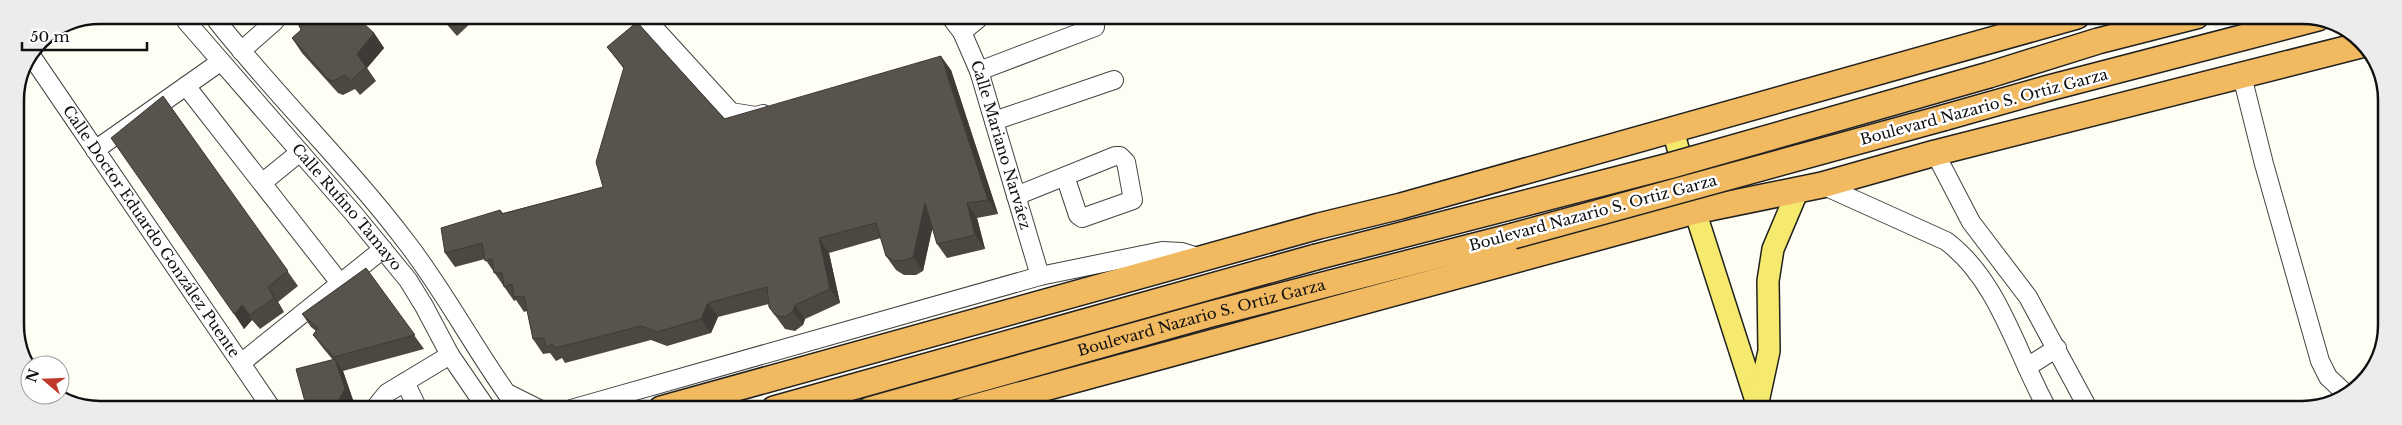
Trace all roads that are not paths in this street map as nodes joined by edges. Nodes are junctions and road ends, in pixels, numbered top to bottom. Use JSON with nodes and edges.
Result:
{"nodes":[{"id":1,"x":188,"y":24,"type":"edge"},
{"id":2,"x":219,"y":24,"type":"edge"},
{"id":3,"x":272,"y":24,"type":"edge"},
{"id":4,"x":651,"y":24,"type":"edge"},
{"id":5,"x":2051,"y":24,"type":"edge"},
{"id":6,"x":2164,"y":24,"type":"edge"},
{"id":7,"x":2295,"y":24,"type":"edge"},
{"id":8,"x":957,"y":26,"type":"edge"},
{"id":9,"x":1095,"y":28,"type":"dead end"},
{"id":10,"x":2018,"y":34,"type":"junction"},
{"id":11,"x":2108,"y":38,"type":"junction"},
{"id":12,"x":2357,"y":46,"type":"edge"},
{"id":13,"x":241,"y":51,"type":"junction"},
{"id":14,"x":34,"y":60,"type":"edge"},
{"id":15,"x":220,"y":62,"type":"junction"},
{"id":16,"x":979,"y":71,"type":"junction"},
{"id":17,"x":2242,"y":76,"type":"junction"},
{"id":18,"x":1114,"y":80,"type":"dead end"},
{"id":19,"x":186,"y":86,"type":"junction"},
{"id":20,"x":2049,"y":88,"type":"junction"},
{"id":21,"x":2180,"y":92,"type":"junction"},
{"id":22,"x":783,"y":108,"type":"edge"},
{"id":23,"x":994,"y":122,"type":"junction"},
{"id":24,"x":1674,"y":130,"type":"junction"},
{"id":25,"x":95,"y":150,"type":"junction"},
{"id":26,"x":300,"y":152,"type":"junction"},
{"id":27,"x":1935,"y":153,"type":"junction"},
{"id":28,"x":1066,"y":176,"type":"dead end"},
{"id":29,"x":262,"y":183,"type":"junction"},
{"id":30,"x":1822,"y":186,"type":"junction"},
{"id":31,"x":1798,"y":190,"type":"junction"},
{"id":32,"x":1016,"y":196,"type":"junction"},
{"id":33,"x":1400,"y":206,"type":"junction"},
{"id":34,"x":1695,"y":211,"type":"junction"},
{"id":35,"x":1972,"y":222,"type":"junction"},
{"id":36,"x":1946,"y":241,"type":"junction"},
{"id":37,"x":383,"y":249,"type":"junction"},
{"id":38,"x":1204,"y":258,"type":"junction"},
{"id":39,"x":1040,"y":276,"type":"junction"},
{"id":40,"x":2015,"y":278,"type":"junction"},
{"id":41,"x":340,"y":283,"type":"junction"},
{"id":42,"x":1990,"y":293,"type":"junction"},
{"id":43,"x":1166,"y":298,"type":"junction"},
{"id":44,"x":2058,"y":348,"type":"junction"},
{"id":45,"x":450,"y":356,"type":"junction"},
{"id":46,"x":241,"y":363,"type":"junction"},
{"id":47,"x":1036,"y":363,"type":"junction"},
{"id":48,"x":2027,"y":367,"type":"junction"},
{"id":49,"x":405,"y":382,"type":"junction"},
{"id":50,"x":2342,"y":390,"type":"edge"},
{"id":51,"x":505,"y":392,"type":"junction"},
{"id":52,"x":995,"y":400,"type":"junction"},
{"id":53,"x":267,"y":401,"type":"edge"},
{"id":54,"x":380,"y":401,"type":"edge"},
{"id":55,"x":414,"y":401,"type":"edge"},
{"id":56,"x":481,"y":401,"type":"edge"},
{"id":57,"x":512,"y":401,"type":"edge"},
{"id":58,"x":523,"y":401,"type":"edge"},
{"id":59,"x":599,"y":401,"type":"edge"},
{"id":60,"x":690,"y":401,"type":"edge"},
{"id":61,"x":806,"y":401,"type":"edge"},
{"id":62,"x":901,"y":401,"type":"edge"},
{"id":63,"x":992,"y":401,"type":"edge"},
{"id":64,"x":1756,"y":401,"type":"edge"},
{"id":65,"x":1759,"y":401,"type":"edge"},
{"id":66,"x":2044,"y":401,"type":"edge"},
{"id":67,"x":2084,"y":401,"type":"edge"}],
"edges":[{"from":1,"to":15,"type":"street","name":"Calle Rufino Tamayo"},
{"from":2,"to":13,"type":"street","name":"Calle Rufino Tamayo"},
{"from":3,"to":13,"type":"street"},
{"from":4,"to":22,"type":"street"},
{"from":5,"to":10,"type":"highway"},
{"from":6,"to":11,"type":"highway","name":"Boulevard Nazario S. Ortiz Garza"},
{"from":7,"to":20,"type":"highway","name":"Boulevard Nazario S. Ortiz Garza"},
{"from":8,"to":16,"type":"street","name":"Calle Mariano Narváez"},
{"from":9,"to":16,"type":"street"},
{"from":10,"to":11,"type":"highway"},
{"from":10,"to":24,"type":"highway"},
{"from":11,"to":43,"type":"highway","name":"Boulevard Nazario S. Ortiz Garza","bridge":true},
{"from":12,"to":17,"type":"highway"},
{"from":13,"to":51,"type":"street","name":"Calle Rufino Tamayo"},
{"from":14,"to":25,"type":"street","name":"Calle Doctor Eduardo González Puente"},
{"from":15,"to":19,"type":"street"},
{"from":15,"to":26,"type":"street","name":"Calle Rufino Tamayo"},
{"from":16,"to":23,"type":"street","name":"Calle Mariano Narváez"},
{"from":17,"to":21,"type":"highway"},
{"from":17,"to":50,"type":"street"},
{"from":18,"to":23,"type":"street"},
{"from":19,"to":25,"type":"street"},
{"from":19,"to":29,"type":"street"},
{"from":20,"to":21,"type":"highway"},
{"from":20,"to":47,"type":"highway","name":"Boulevard Nazario S. Ortiz Garza","bridge":true},
{"from":21,"to":27,"type":"highway"},
{"from":23,"to":32,"type":"street","name":"Calle Mariano Narváez"},
{"from":24,"to":33,"type":"highway"},
{"from":24,"to":34,"type":"main road"},
{"from":25,"to":46,"type":"street","name":"Calle Doctor Eduardo González Puente"},
{"from":26,"to":29,"type":"street"},
{"from":26,"to":37,"type":"street","name":"Calle Rufino Tamayo"},
{"from":27,"to":30,"type":"highway"},
{"from":27,"to":35,"type":"street"},
{"from":28,"to":32,"type":"street"},
{"from":29,"to":41,"type":"street"},
{"from":30,"to":31,"type":"highway"},
{"from":30,"to":36,"type":"street"},
{"from":31,"to":34,"type":"highway"},
{"from":31,"to":65,"type":"main road"},
{"from":32,"to":39,"type":"street","name":"Calle Mariano Narváez"},
{"from":33,"to":38,"type":"highway"},
{"from":33,"to":43,"type":"highway"},
{"from":34,"to":52,"type":"highway"},
{"from":34,"to":64,"type":"main road"},
{"from":35,"to":36,"type":"street"},
{"from":35,"to":40,"type":"street"},
{"from":36,"to":42,"type":"street"},
{"from":37,"to":41,"type":"street"},
{"from":37,"to":45,"type":"street","name":"Calle Rufino Tamayo"},
{"from":38,"to":39,"type":"street"},
{"from":38,"to":60,"type":"highway"},
{"from":39,"to":59,"type":"street"},
{"from":40,"to":42,"type":"street"},
{"from":40,"to":44,"type":"street"},
{"from":41,"to":46,"type":"street"},
{"from":42,"to":48,"type":"street"},
{"from":43,"to":61,"type":"highway","name":"Boulevard Nazario S. Ortiz Garza"},
{"from":44,"to":48,"type":"street"},
{"from":44,"to":67,"type":"street"},
{"from":45,"to":49,"type":"street"},
{"from":45,"to":56,"type":"street","name":"Calle Rufino Tamayo"},
{"from":46,"to":53,"type":"street","name":"Calle Doctor Eduardo González Puente"},
{"from":47,"to":52,"type":"highway"},
{"from":47,"to":62,"type":"highway","name":"Boulevard Nazario S. Ortiz Garza"},
{"from":48,"to":66,"type":"street"},
{"from":49,"to":54,"type":"street"},
{"from":49,"to":55,"type":"street"},
{"from":51,"to":57,"type":"street","name":"Calle Rufino Tamayo"},
{"from":51,"to":58,"type":"street"},
{"from":52,"to":63,"type":"highway"}]}
